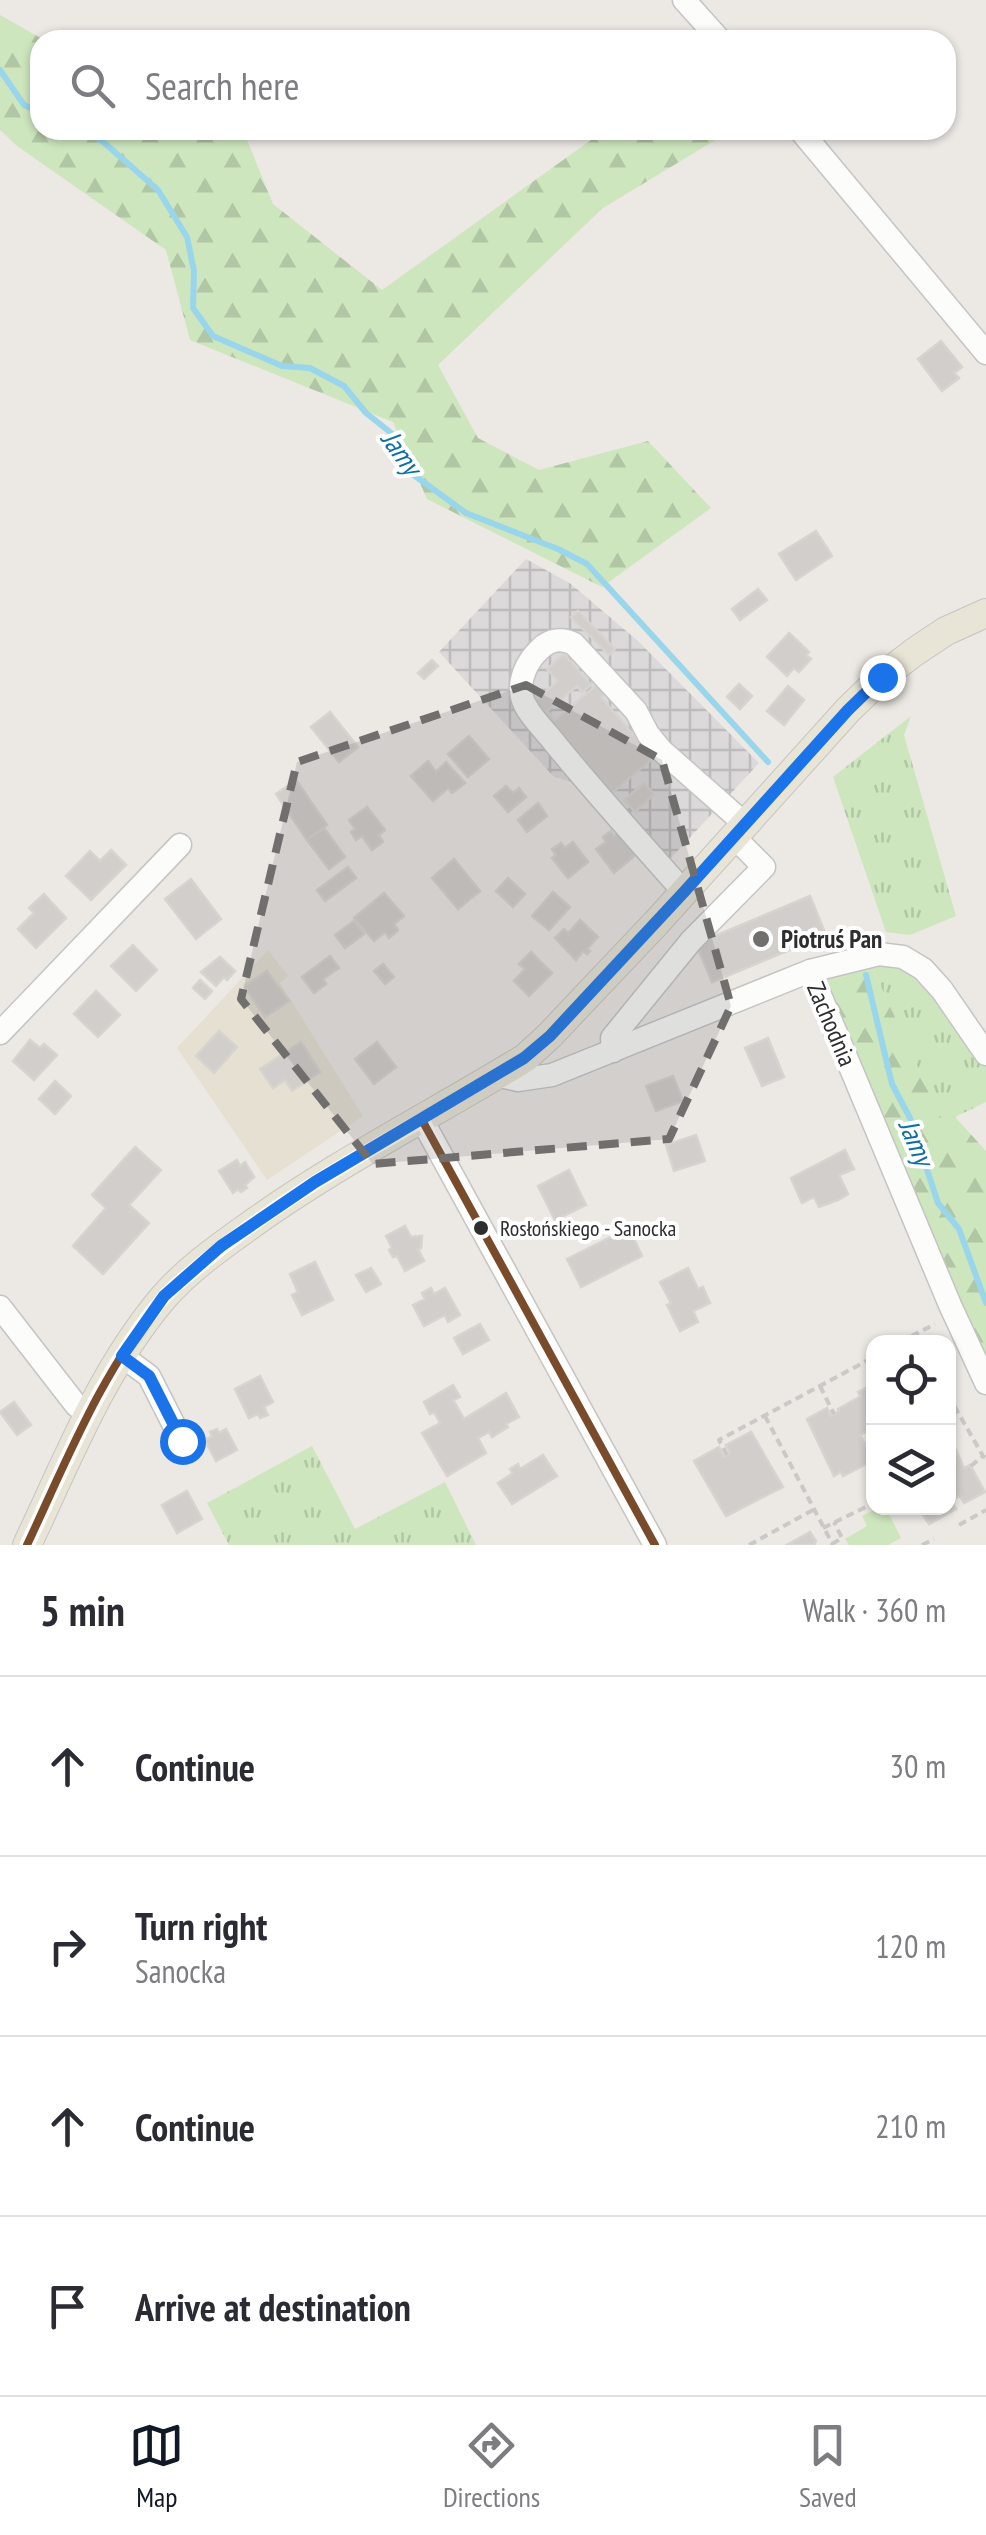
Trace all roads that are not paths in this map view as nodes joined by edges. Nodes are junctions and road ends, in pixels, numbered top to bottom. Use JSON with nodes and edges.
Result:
{"nodes":[{"id":1,"x":684,"y":0,"type":"edge"},
{"id":2,"x":711,"y":30,"type":"edge"},
{"id":3,"x":808,"y":140,"type":"edge"},
{"id":4,"x":986,"y":353,"type":"edge"},
{"id":5,"x":986,"y":613,"type":"edge"},
{"id":6,"x":740,"y":830,"type":"junction"},
{"id":7,"x":180,"y":845,"type":"dead end"},
{"id":8,"x":684,"y":892,"type":"junction"},
{"id":9,"x":810,"y":971,"type":"junction"},
{"id":10,"x":0,"y":1033,"type":"edge"},
{"id":11,"x":613,"y":1050,"type":"junction"},
{"id":12,"x":986,"y":1054,"type":"edge"},
{"id":13,"x":496,"y":1076,"type":"junction"},
{"id":14,"x":422,"y":1120,"type":"junction"},
{"id":15,"x":0,"y":1307,"type":"edge"},
{"id":16,"x":122,"y":1356,"type":"junction"},
{"id":17,"x":986,"y":1383,"type":"edge"},
{"id":18,"x":90,"y":1415,"type":"junction"},
{"id":19,"x":182,"y":1441,"type":"dead end"},
{"id":20,"x":28,"y":1545,"type":"edge"},
{"id":21,"x":655,"y":1545,"type":"edge"}],
"edges":[{"from":1,"to":2,"type":"street"},
{"from":3,"to":4,"type":"street"},
{"from":5,"to":6,"type":"main road"},
{"from":6,"to":8,"type":"main road"},
{"from":6,"to":8,"type":"street"},
{"from":6,"to":11,"type":"street"},
{"from":7,"to":10,"type":"street"},
{"from":8,"to":13,"type":"main road"},
{"from":9,"to":11,"type":"street","name":"Zachodnia"},
{"from":9,"to":12,"type":"street"},
{"from":9,"to":17,"type":"street","name":"Zachodnia"},
{"from":11,"to":13,"type":"street","name":"Zachodnia"},
{"from":13,"to":14,"type":"main road"},
{"from":14,"to":16,"type":"main road"},
{"from":14,"to":21,"type":"street"},
{"from":15,"to":18,"type":"street"},
{"from":16,"to":18,"type":"main road"},
{"from":16,"to":19,"type":"street"},
{"from":18,"to":20,"type":"main road"}]}
